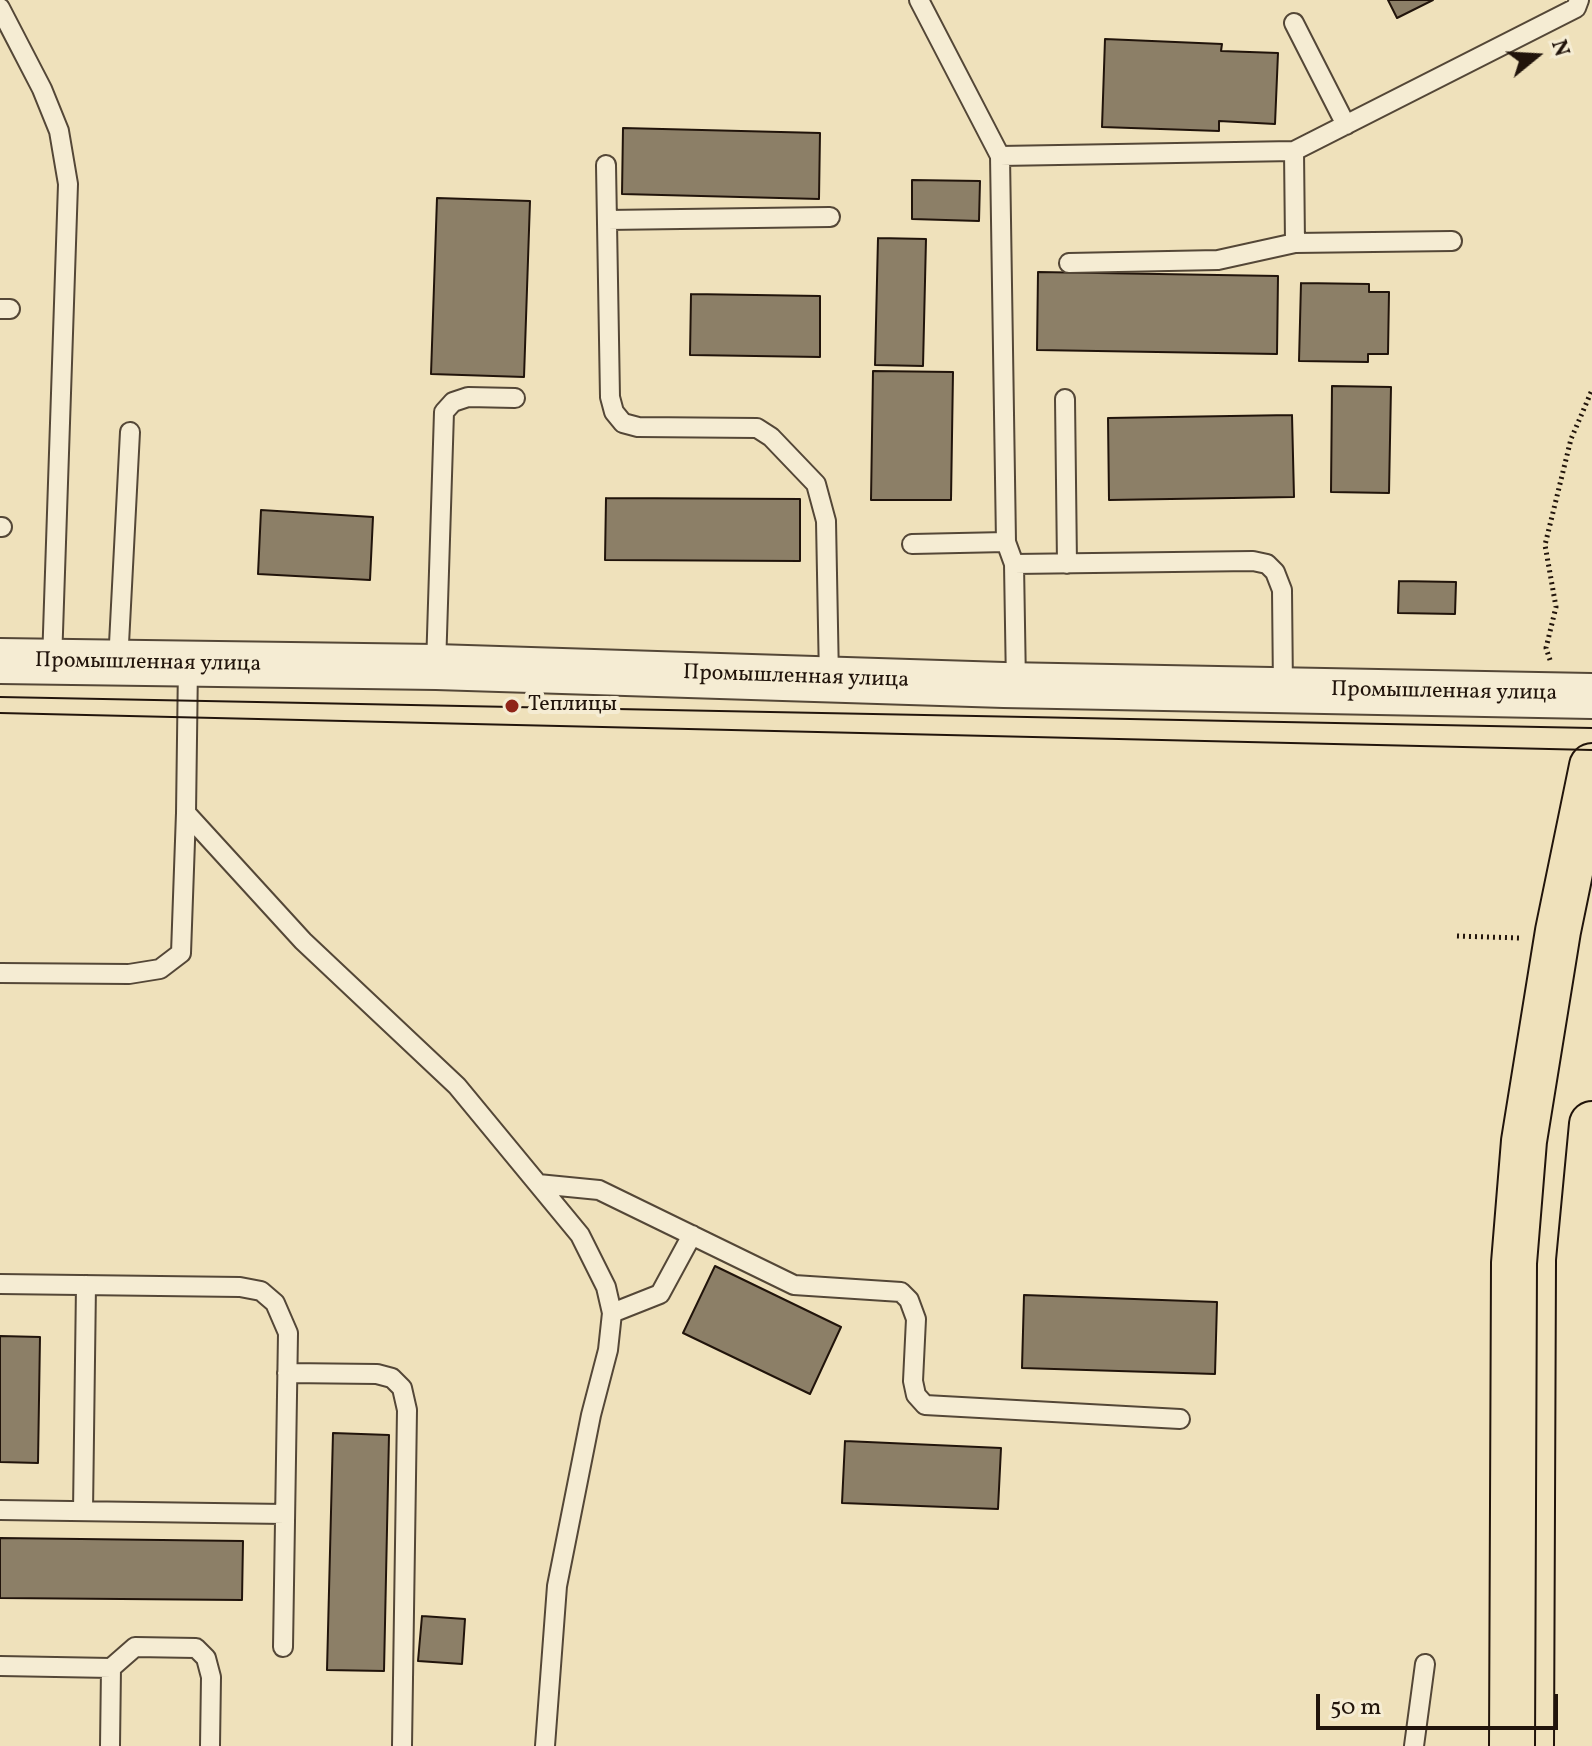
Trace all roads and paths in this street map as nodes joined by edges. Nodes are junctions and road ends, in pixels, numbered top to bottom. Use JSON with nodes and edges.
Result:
{"nodes":[{"id":1,"x":919,"y":0,"type":"edge"},
{"id":2,"x":1579,"y":0,"type":"edge"},
{"id":3,"x":0,"y":8,"type":"edge"},
{"id":4,"x":1294,"y":23,"type":"dead end"},
{"id":5,"x":1346,"y":125,"type":"junction"},
{"id":6,"x":1294,"y":151,"type":"junction"},
{"id":7,"x":1000,"y":156,"type":"junction"},
{"id":8,"x":606,"y":165,"type":"dead end"},
{"id":9,"x":830,"y":217,"type":"dead end"},
{"id":10,"x":607,"y":220,"type":"junction"},
{"id":11,"x":1452,"y":241,"type":"dead end"},
{"id":12,"x":1295,"y":243,"type":"junction"},
{"id":13,"x":1069,"y":263,"type":"dead end"},
{"id":14,"x":1592,"y":390,"type":"edge"},
{"id":15,"x":515,"y":398,"type":"dead end"},
{"id":16,"x":1065,"y":399,"type":"dead end"},
{"id":17,"x":130,"y":432,"type":"dead end"},
{"id":18,"x":1006,"y":542,"type":"junction"},
{"id":19,"x":912,"y":544,"type":"dead end"},
{"id":20,"x":1014,"y":564,"type":"junction"},
{"id":21,"x":1067,"y":564,"type":"junction"},
{"id":22,"x":0,"y":661,"type":"edge"},
{"id":23,"x":52,"y":662,"type":"junction"},
{"id":24,"x":118,"y":663,"type":"junction"},
{"id":25,"x":188,"y":665,"type":"junction"},
{"id":26,"x":436,"y":667,"type":"junction"},
{"id":27,"x":829,"y":679,"type":"junction"},
{"id":28,"x":1016,"y":685,"type":"junction"},
{"id":29,"x":1283,"y":690,"type":"junction"},
{"id":30,"x":1576,"y":696,"type":"edge"},
{"id":31,"x":1592,"y":766,"type":"edge"},
{"id":32,"x":186,"y":813,"type":"junction"},
{"id":33,"x":1546,"y":935,"type":"junction"},
{"id":34,"x":1457,"y":936,"type":"dead end"},
{"id":35,"x":0,"y":973,"type":"edge"},
{"id":36,"x":1592,"y":1124,"type":"edge"},
{"id":37,"x":538,"y":1184,"type":"junction"},
{"id":38,"x":692,"y":1235,"type":"junction"},
{"id":39,"x":0,"y":1284,"type":"edge"},
{"id":40,"x":86,"y":1285,"type":"junction"},
{"id":41,"x":612,"y":1313,"type":"junction"},
{"id":42,"x":287,"y":1373,"type":"junction"},
{"id":43,"x":1180,"y":1419,"type":"dead end"},
{"id":44,"x":0,"y":1510,"type":"edge"},
{"id":45,"x":83,"y":1511,"type":"junction"},
{"id":46,"x":285,"y":1514,"type":"junction"},
{"id":47,"x":283,"y":1647,"type":"dead end"},
{"id":48,"x":1425,"y":1664,"type":"dead end"},
{"id":49,"x":0,"y":1666,"type":"edge"},
{"id":50,"x":111,"y":1668,"type":"junction"},
{"id":51,"x":110,"y":1746,"type":"edge"},
{"id":52,"x":210,"y":1746,"type":"edge"},
{"id":53,"x":402,"y":1746,"type":"edge"},
{"id":54,"x":545,"y":1746,"type":"edge"},
{"id":55,"x":1414,"y":1746,"type":"edge"},
{"id":56,"x":1512,"y":1746,"type":"edge"},
{"id":57,"x":1577,"y":1746,"type":"edge"}],
"edges":[{"from":1,"to":7,"type":"lane"},
{"from":2,"to":5,"type":"lane"},
{"from":3,"to":23,"type":"lane"},
{"from":4,"to":5,"type":"lane"},
{"from":5,"to":6,"type":"lane"},
{"from":6,"to":7,"type":"lane"},
{"from":6,"to":12,"type":"lane"},
{"from":7,"to":18,"type":"lane"},
{"from":8,"to":10,"type":"lane"},
{"from":9,"to":10,"type":"lane"},
{"from":10,"to":27,"type":"lane"},
{"from":11,"to":12,"type":"lane"},
{"from":12,"to":13,"type":"lane"},
{"from":14,"to":30,"type":"path"},
{"from":15,"to":26,"type":"lane"},
{"from":16,"to":21,"type":"lane"},
{"from":17,"to":24,"type":"lane"},
{"from":18,"to":19,"type":"lane"},
{"from":18,"to":20,"type":"lane"},
{"from":20,"to":21,"type":"lane"},
{"from":20,"to":28,"type":"lane"},
{"from":21,"to":29,"type":"lane"},
{"from":22,"to":23,"type":"street","name":"Промышленная улица"},
{"from":23,"to":24,"type":"street","name":"Промышленная улица"},
{"from":24,"to":25,"type":"street","name":"Промышленная улица"},
{"from":25,"to":26,"type":"street","name":"Промышленная улица"},
{"from":25,"to":32,"type":"lane"},
{"from":26,"to":27,"type":"street","name":"Промышленная улица"},
{"from":27,"to":28,"type":"street","name":"Промышленная улица"},
{"from":28,"to":29,"type":"street","name":"Промышленная улица"},
{"from":29,"to":30,"type":"street","name":"Промышленная улица"},
{"from":31,"to":33,"type":"highway"},
{"from":32,"to":35,"type":"lane"},
{"from":32,"to":37,"type":"lane"},
{"from":33,"to":34,"type":"path"},
{"from":33,"to":56,"type":"highway"},
{"from":36,"to":57,"type":"highway"},
{"from":37,"to":38,"type":"lane"},
{"from":37,"to":41,"type":"lane"},
{"from":38,"to":41,"type":"lane"},
{"from":38,"to":43,"type":"lane"},
{"from":39,"to":40,"type":"lane"},
{"from":40,"to":42,"type":"lane"},
{"from":40,"to":45,"type":"lane"},
{"from":41,"to":54,"type":"lane"},
{"from":42,"to":46,"type":"lane"},
{"from":42,"to":53,"type":"lane"},
{"from":44,"to":45,"type":"lane"},
{"from":45,"to":46,"type":"lane"},
{"from":46,"to":47,"type":"lane"},
{"from":48,"to":55,"type":"lane"},
{"from":49,"to":50,"type":"lane"},
{"from":50,"to":51,"type":"lane"},
{"from":50,"to":52,"type":"lane"}]}
